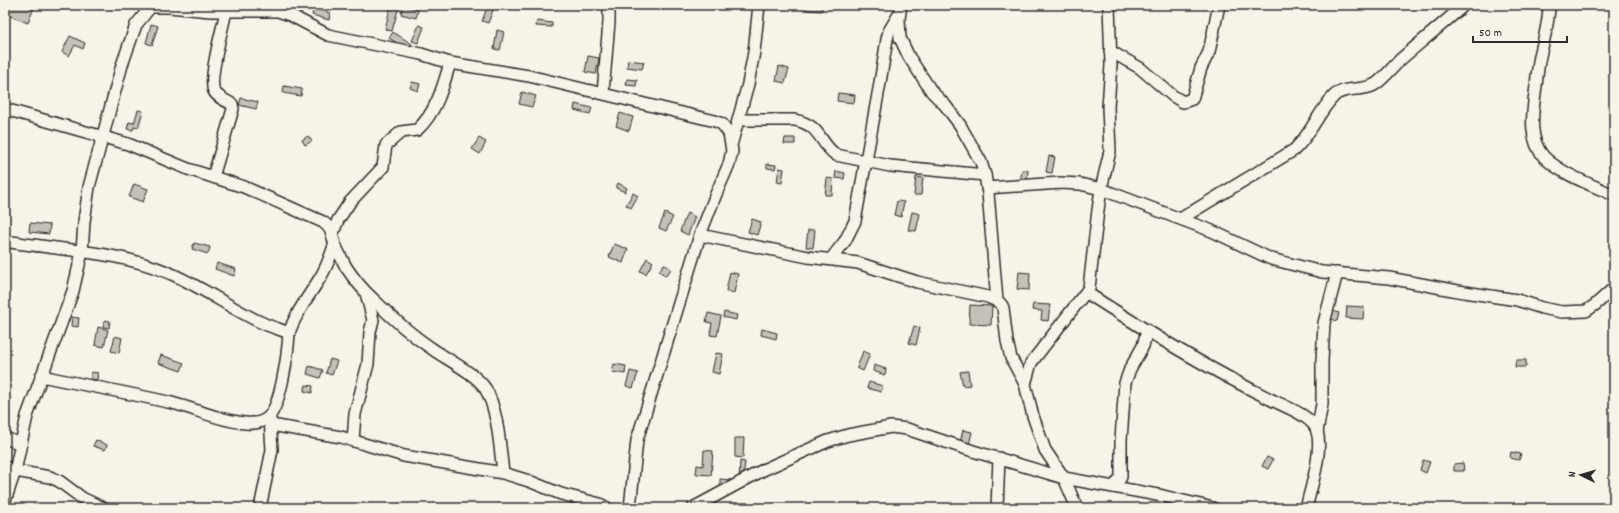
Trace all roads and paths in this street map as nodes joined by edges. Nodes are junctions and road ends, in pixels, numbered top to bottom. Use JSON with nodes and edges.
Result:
{"nodes":[{"id":1,"x":609,"y":5,"type":"edge"},
{"id":2,"x":759,"y":5,"type":"edge"},
{"id":3,"x":1109,"y":5,"type":"edge"},
{"id":4,"x":1219,"y":5,"type":"edge"},
{"id":5,"x":1464,"y":5,"type":"edge"},
{"id":6,"x":1548,"y":5,"type":"edge"},
{"id":7,"x":149,"y":6,"type":"edge"},
{"id":8,"x":901,"y":8,"type":"edge"},
{"id":9,"x":226,"y":11,"type":"junction"},
{"id":10,"x":1110,"y":51,"type":"junction"},
{"id":11,"x":450,"y":63,"type":"junction"},
{"id":12,"x":603,"y":93,"type":"junction"},
{"id":13,"x":5,"y":109,"type":"edge"},
{"id":14,"x":739,"y":120,"type":"junction"},
{"id":15,"x":103,"y":136,"type":"junction"},
{"id":16,"x":732,"y":142,"type":"junction"},
{"id":17,"x":865,"y":160,"type":"junction"},
{"id":18,"x":985,"y":175,"type":"junction"},
{"id":19,"x":213,"y":177,"type":"junction"},
{"id":20,"x":987,"y":188,"type":"junction"},
{"id":21,"x":1101,"y":189,"type":"junction"},
{"id":22,"x":1614,"y":194,"type":"edge"},
{"id":23,"x":1182,"y":218,"type":"junction"},
{"id":24,"x":700,"y":235,"type":"junction"},
{"id":25,"x":334,"y":238,"type":"junction"},
{"id":26,"x":5,"y":241,"type":"edge"},
{"id":27,"x":82,"y":252,"type":"junction"},
{"id":28,"x":831,"y":259,"type":"junction"},
{"id":29,"x":1337,"y":273,"type":"junction"},
{"id":30,"x":1614,"y":288,"type":"edge"},
{"id":31,"x":365,"y":291,"type":"junction"},
{"id":32,"x":1087,"y":293,"type":"junction"},
{"id":33,"x":997,"y":301,"type":"junction"},
{"id":34,"x":1146,"y":330,"type":"junction"},
{"id":35,"x":289,"y":333,"type":"junction"},
{"id":36,"x":41,"y":376,"type":"junction"},
{"id":37,"x":1025,"y":384,"type":"junction"},
{"id":38,"x":271,"y":421,"type":"junction"},
{"id":39,"x":1317,"y":432,"type":"junction"},
{"id":40,"x":5,"y":438,"type":"edge"},
{"id":41,"x":353,"y":441,"type":"junction"},
{"id":42,"x":21,"y":444,"type":"junction"},
{"id":43,"x":999,"y":458,"type":"junction"},
{"id":44,"x":10,"y":469,"type":"edge"},
{"id":45,"x":503,"y":473,"type":"junction"},
{"id":46,"x":1064,"y":478,"type":"junction"},
{"id":47,"x":1114,"y":487,"type":"junction"},
{"id":48,"x":5,"y":501,"type":"edge"},
{"id":49,"x":1187,"y":505,"type":"edge"},
{"id":50,"x":103,"y":508,"type":"edge"},
{"id":51,"x":260,"y":508,"type":"edge"},
{"id":52,"x":607,"y":508,"type":"edge"},
{"id":53,"x":630,"y":508,"type":"edge"},
{"id":54,"x":693,"y":508,"type":"edge"},
{"id":55,"x":997,"y":508,"type":"edge"},
{"id":56,"x":1078,"y":508,"type":"edge"},
{"id":57,"x":1213,"y":508,"type":"edge"},
{"id":58,"x":1306,"y":508,"type":"edge"}],
"edges":[{"from":1,"to":12,"type":"street"},
{"from":2,"to":14,"type":"street"},
{"from":3,"to":10,"type":"street"},
{"from":4,"to":10,"type":"street"},
{"from":5,"to":23,"type":"street"},
{"from":6,"to":22,"type":"street"},
{"from":7,"to":9,"type":"street"},
{"from":7,"to":15,"type":"street"},
{"from":8,"to":17,"type":"street"},
{"from":8,"to":18,"type":"street"},
{"from":9,"to":11,"type":"street"},
{"from":9,"to":19,"type":"street"},
{"from":10,"to":21,"type":"street"},
{"from":11,"to":12,"type":"street"},
{"from":11,"to":25,"type":"street"},
{"from":12,"to":16,"type":"street"},
{"from":13,"to":15,"type":"street"},
{"from":14,"to":16,"type":"street"},
{"from":14,"to":17,"type":"street"},
{"from":15,"to":19,"type":"street"},
{"from":15,"to":27,"type":"street"},
{"from":16,"to":24,"type":"street"},
{"from":17,"to":18,"type":"street"},
{"from":17,"to":28,"type":"street"},
{"from":18,"to":20,"type":"street"},
{"from":19,"to":25,"type":"street"},
{"from":20,"to":21,"type":"street"},
{"from":20,"to":33,"type":"street"},
{"from":21,"to":23,"type":"street"},
{"from":21,"to":32,"type":"street"},
{"from":23,"to":29,"type":"street"},
{"from":24,"to":28,"type":"street"},
{"from":24,"to":53,"type":"street"},
{"from":25,"to":31,"type":"street"},
{"from":25,"to":35,"type":"street"},
{"from":26,"to":27,"type":"street"},
{"from":27,"to":35,"type":"street"},
{"from":27,"to":36,"type":"street"},
{"from":28,"to":33,"type":"street"},
{"from":29,"to":30,"type":"street"},
{"from":29,"to":39,"type":"street"},
{"from":31,"to":41,"type":"street"},
{"from":31,"to":45,"type":"street"},
{"from":32,"to":34,"type":"street"},
{"from":32,"to":37,"type":"street"},
{"from":33,"to":37,"type":"street"},
{"from":34,"to":39,"type":"street"},
{"from":34,"to":47,"type":"street"},
{"from":35,"to":38,"type":"street"},
{"from":36,"to":38,"type":"street"},
{"from":36,"to":42,"type":"street"},
{"from":37,"to":46,"type":"street"},
{"from":38,"to":41,"type":"street"},
{"from":38,"to":51,"type":"street"},
{"from":39,"to":58,"type":"street"},
{"from":40,"to":42,"type":"street"},
{"from":41,"to":45,"type":"street"},
{"from":42,"to":44,"type":"street"},
{"from":43,"to":46,"type":"street"},
{"from":43,"to":54,"type":"street"},
{"from":43,"to":55,"type":"street"},
{"from":44,"to":48,"type":"street"},
{"from":44,"to":50,"type":"street"},
{"from":45,"to":52,"type":"street"},
{"from":46,"to":47,"type":"street"},
{"from":46,"to":56,"type":"street"},
{"from":47,"to":49,"type":"street"},
{"from":49,"to":57,"type":"street"}]}
